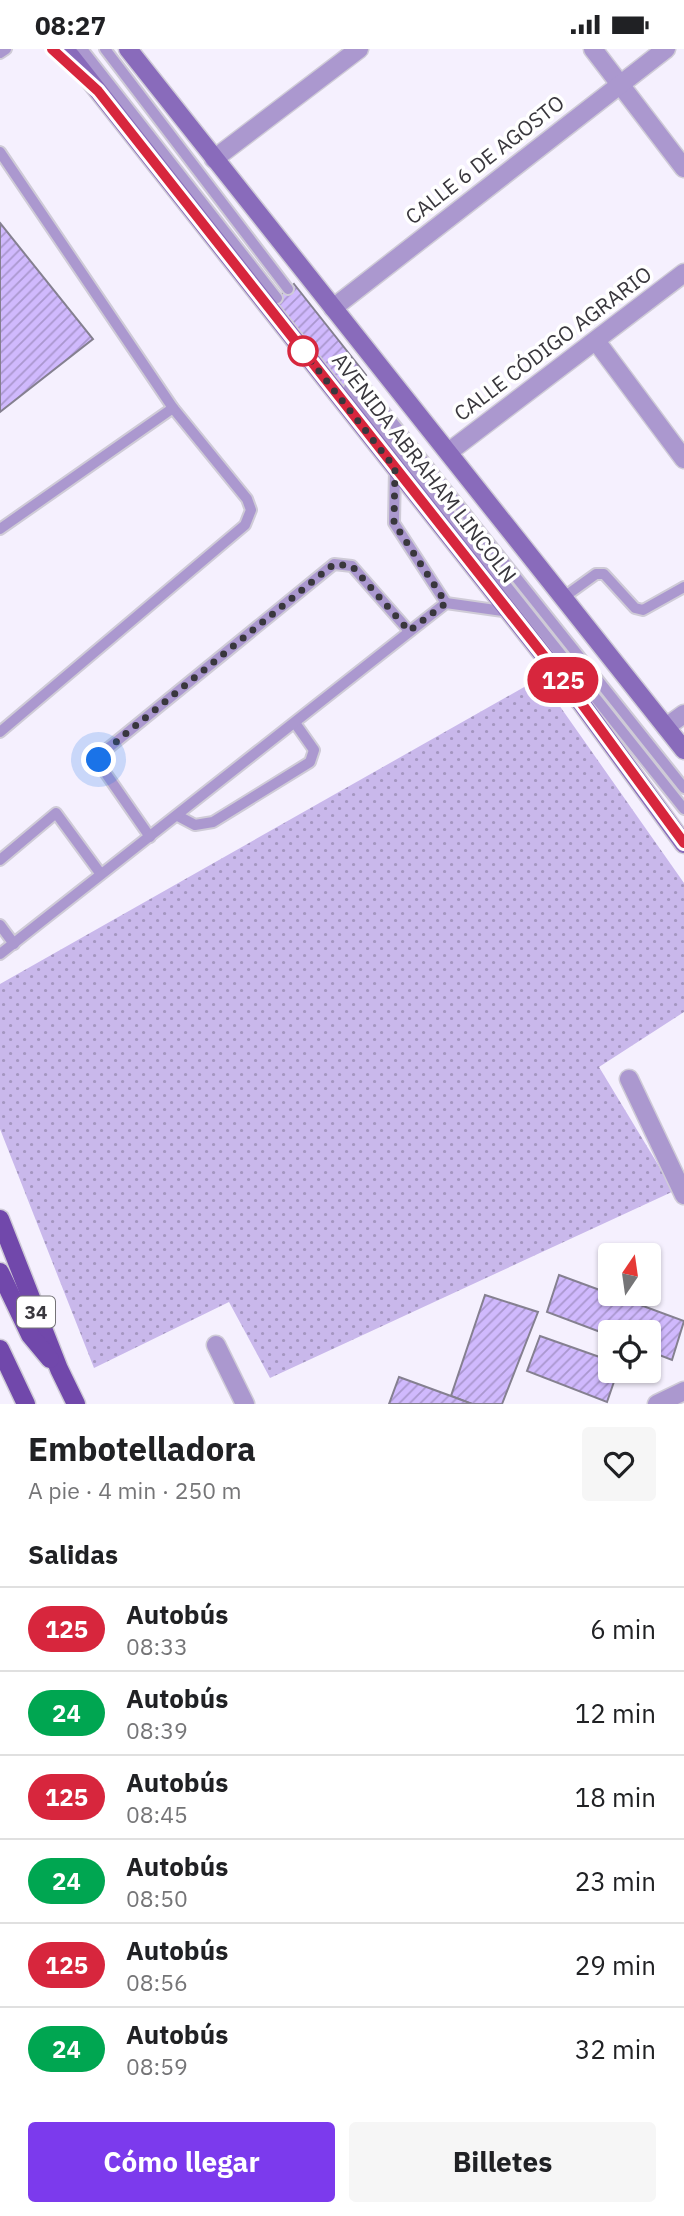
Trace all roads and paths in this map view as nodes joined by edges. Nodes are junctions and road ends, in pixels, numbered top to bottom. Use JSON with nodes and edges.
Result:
{"nodes":[{"id":1,"x":6,"y":49,"type":"edge"},
{"id":2,"x":52,"y":49,"type":"edge"},
{"id":3,"x":65,"y":49,"type":"edge"},
{"id":4,"x":82,"y":49,"type":"edge"},
{"id":5,"x":105,"y":49,"type":"edge"},
{"id":6,"x":128,"y":49,"type":"edge"},
{"id":7,"x":359,"y":49,"type":"edge"},
{"id":8,"x":593,"y":49,"type":"edge"},
{"id":9,"x":666,"y":49,"type":"edge"},
{"id":10,"x":0,"y":53,"type":"edge"},
{"id":11,"x":619,"y":85,"type":"junction"},
{"id":12,"x":98,"y":91,"type":"junction"},
{"id":13,"x":0,"y":152,"type":"edge"},
{"id":14,"x":214,"y":159,"type":"junction"},
{"id":15,"x":684,"y":168,"type":"edge"},
{"id":16,"x":684,"y":273,"type":"edge"},
{"id":17,"x":288,"y":289,"type":"dead end"},
{"id":18,"x":277,"y":298,"type":"dead end"},
{"id":19,"x":333,"y":307,"type":"junction"},
{"id":20,"x":596,"y":341,"type":"junction"},
{"id":21,"x":359,"y":380,"type":"dead end"},
{"id":22,"x":349,"y":388,"type":"dead end"},
{"id":23,"x":173,"y":408,"type":"junction"},
{"id":24,"x":450,"y":451,"type":"junction"},
{"id":25,"x":684,"y":459,"type":"edge"},
{"id":26,"x":395,"y":468,"type":"junction"},
{"id":27,"x":0,"y":529,"type":"edge"},
{"id":28,"x":684,"y":587,"type":"edge"},
{"id":29,"x":564,"y":597,"type":"junction"},
{"id":30,"x":446,"y":603,"type":"junction"},
{"id":31,"x":510,"y":612,"type":"junction"},
{"id":32,"x":409,"y":631,"type":"junction"},
{"id":33,"x":684,"y":714,"type":"edge"},
{"id":34,"x":295,"y":723,"type":"junction"},
{"id":35,"x":666,"y":727,"type":"junction"},
{"id":36,"x":0,"y":732,"type":"edge"},
{"id":37,"x":684,"y":750,"type":"edge"},
{"id":38,"x":684,"y":787,"type":"edge"},
{"id":39,"x":684,"y":809,"type":"edge"},
{"id":40,"x":178,"y":816,"type":"junction"},
{"id":41,"x":150,"y":837,"type":"junction"},
{"id":42,"x":684,"y":843,"type":"edge"},
{"id":43,"x":0,"y":860,"type":"edge"},
{"id":44,"x":100,"y":873,"type":"junction"},
{"id":45,"x":0,"y":925,"type":"edge"},
{"id":46,"x":14,"y":944,"type":"junction"},
{"id":47,"x":0,"y":954,"type":"edge"},
{"id":48,"x":629,"y":1079,"type":"dead end"},
{"id":49,"x":684,"y":1195,"type":"edge"},
{"id":50,"x":0,"y":1219,"type":"edge"},
{"id":51,"x":0,"y":1272,"type":"edge"},
{"id":52,"x":216,"y":1345,"type":"dead end"},
{"id":53,"x":0,"y":1349,"type":"edge"},
{"id":54,"x":59,"y":1369,"type":"junction"},
{"id":55,"x":684,"y":1391,"type":"edge"},
{"id":56,"x":26,"y":1404,"type":"edge"},
{"id":57,"x":76,"y":1404,"type":"edge"},
{"id":58,"x":245,"y":1404,"type":"edge"},
{"id":59,"x":657,"y":1404,"type":"edge"}],
"edges":[{"from":1,"to":10,"type":"lane"},
{"from":2,"to":12,"type":"main road","name":"AVENIDA ABRAHAM LINCOLN"},
{"from":3,"to":12,"type":"main road","name":"AVENIDA ABRAHAM LINCOLN"},
{"from":4,"to":18,"type":"lane"},
{"from":5,"to":17,"type":"lane"},
{"from":6,"to":14,"type":"main road"},
{"from":7,"to":14,"type":"street"},
{"from":8,"to":11,"type":"street"},
{"from":9,"to":11,"type":"street","name":"CALLE 6 DE AGOSTO"},
{"from":11,"to":15,"type":"street"},
{"from":11,"to":19,"type":"street","name":"CALLE 6 DE AGOSTO"},
{"from":12,"to":26,"type":"main road","name":"AVENIDA ABRAHAM LINCOLN"},
{"from":13,"to":23,"type":"lane"},
{"from":14,"to":19,"type":"main road"},
{"from":16,"to":20,"type":"street","name":"CALLE CÓDIGO AGRARIO"},
{"from":19,"to":24,"type":"main road"},
{"from":20,"to":24,"type":"street","name":"CALLE CÓDIGO AGRARIO"},
{"from":20,"to":25,"type":"street"},
{"from":21,"to":38,"type":"lane"},
{"from":22,"to":39,"type":"lane"},
{"from":23,"to":27,"type":"lane"},
{"from":23,"to":36,"type":"lane"},
{"from":24,"to":29,"type":"main road"},
{"from":26,"to":30,"type":"lane"},
{"from":26,"to":31,"type":"main road","name":"AVENIDA ABRAHAM LINCOLN"},
{"from":28,"to":29,"type":"lane"},
{"from":29,"to":35,"type":"main road"},
{"from":30,"to":31,"type":"lane"},
{"from":30,"to":32,"type":"lane"},
{"from":31,"to":42,"type":"main road","name":"AVENIDA ABRAHAM LINCOLN"},
{"from":32,"to":34,"type":"lane"},
{"from":32,"to":41,"type":"lane"},
{"from":33,"to":35,"type":"street"},
{"from":34,"to":40,"type":"lane"},
{"from":34,"to":40,"type":"lane"},
{"from":35,"to":37,"type":"main road"},
{"from":40,"to":41,"type":"lane"},
{"from":41,"to":44,"type":"lane"},
{"from":43,"to":44,"type":"lane"},
{"from":44,"to":46,"type":"lane"},
{"from":45,"to":46,"type":"lane"},
{"from":46,"to":47,"type":"lane"},
{"from":48,"to":49,"type":"street"},
{"from":50,"to":54,"type":"main road","number":"34"},
{"from":51,"to":54,"type":"main road"},
{"from":52,"to":58,"type":"street"},
{"from":53,"to":56,"type":"main road","number":"34"},
{"from":54,"to":57,"type":"main road","number":"34"},
{"from":55,"to":59,"type":"street"}]}
